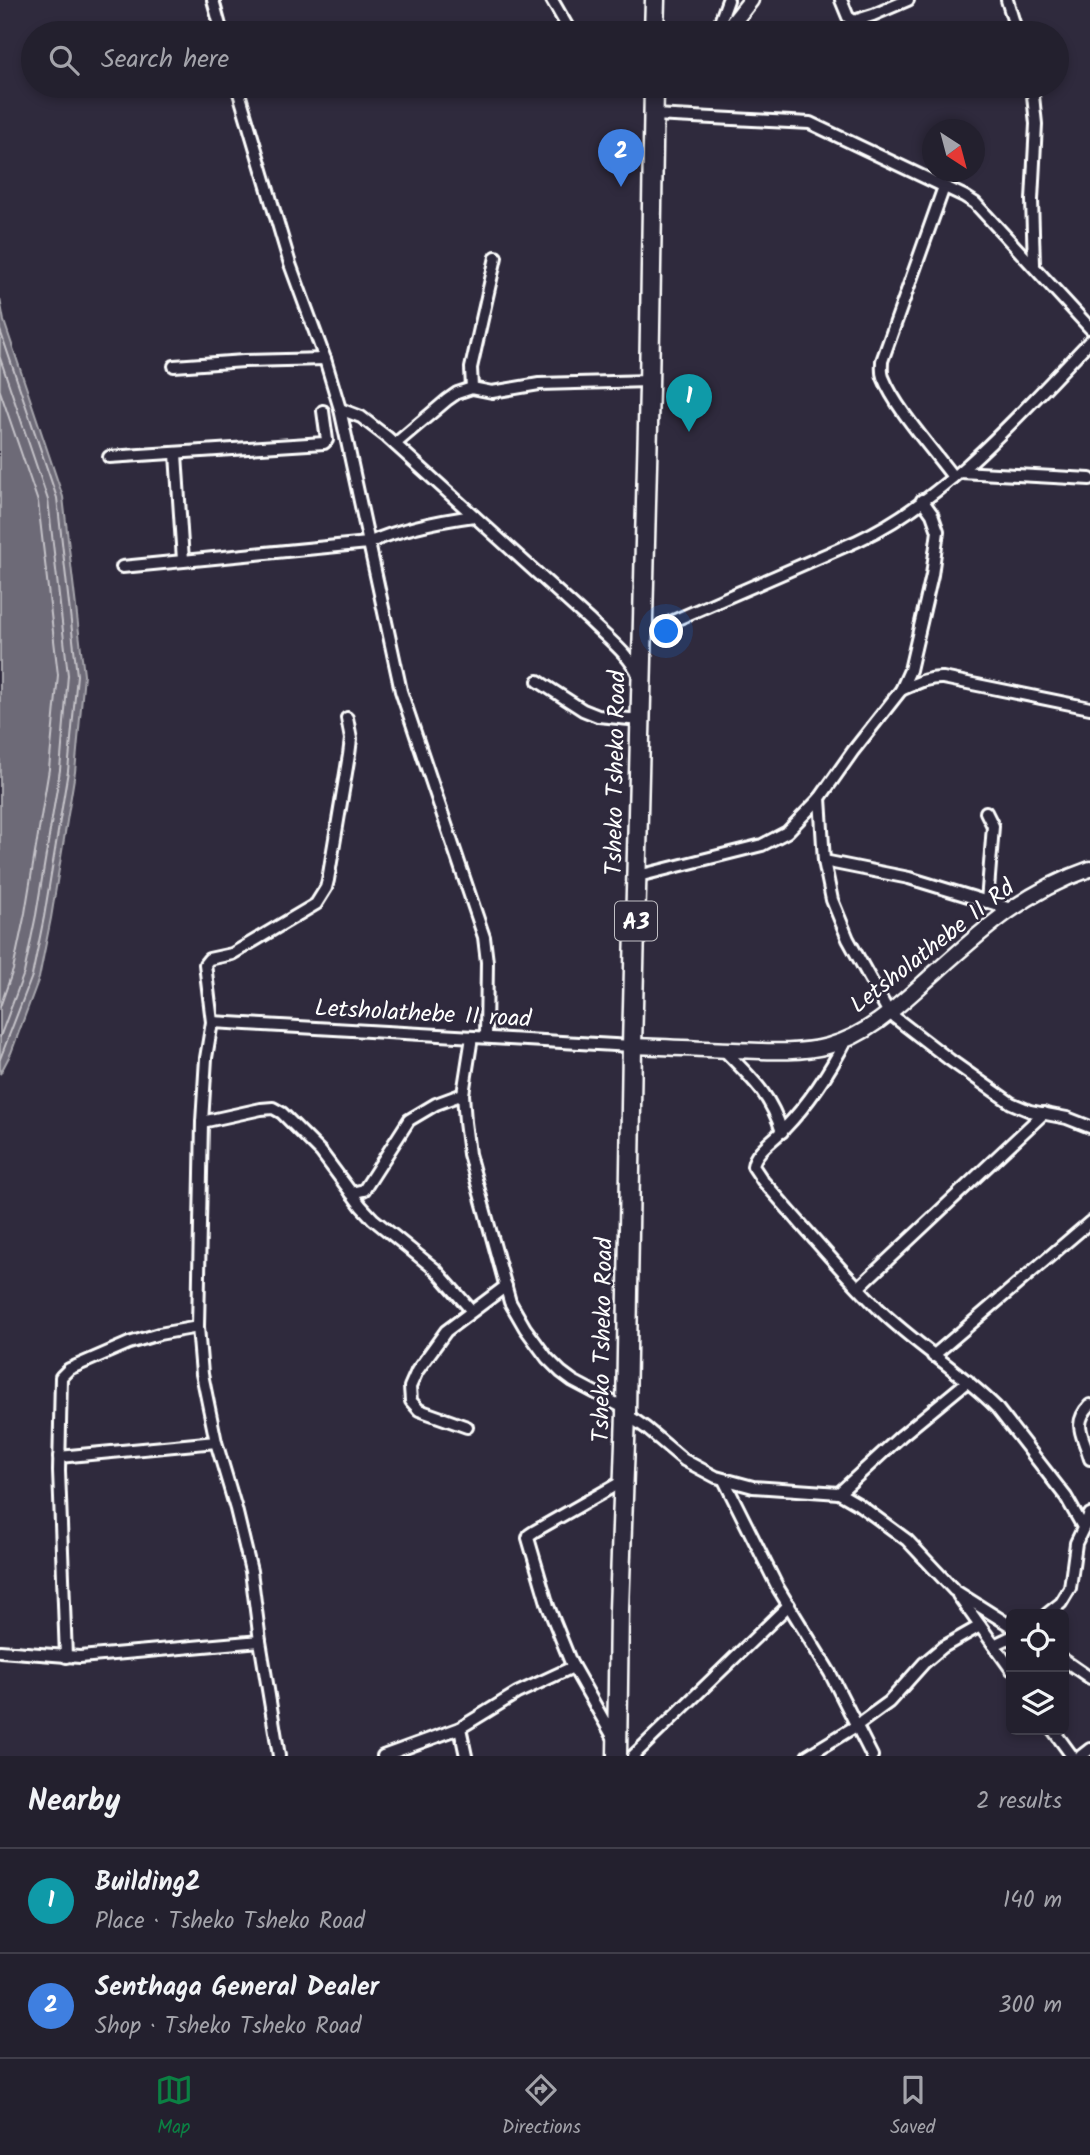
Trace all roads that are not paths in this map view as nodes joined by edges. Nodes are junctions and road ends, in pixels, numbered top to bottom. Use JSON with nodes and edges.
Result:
{"nodes":[{"id":1,"x":212,"y":0,"type":"edge"},
{"id":2,"x":552,"y":0,"type":"edge"},
{"id":3,"x":655,"y":0,"type":"edge"},
{"id":4,"x":728,"y":0,"type":"edge"},
{"id":5,"x":751,"y":0,"type":"edge"},
{"id":6,"x":841,"y":0,"type":"edge"},
{"id":7,"x":908,"y":0,"type":"edge"},
{"id":8,"x":1007,"y":0,"type":"edge"},
{"id":9,"x":218,"y":21,"type":"edge"},
{"id":10,"x":564,"y":21,"type":"edge"},
{"id":11,"x":654,"y":21,"type":"edge"},
{"id":12,"x":720,"y":21,"type":"edge"},
{"id":13,"x":734,"y":21,"type":"edge"},
{"id":14,"x":1013,"y":21,"type":"edge"},
{"id":15,"x":241,"y":98,"type":"edge"},
{"id":16,"x":654,"y":98,"type":"edge"},
{"id":17,"x":1033,"y":98,"type":"edge"},
{"id":18,"x":654,"y":115,"type":"junction"},
{"id":19,"x":944,"y":187,"type":"junction"},
{"id":20,"x":496,"y":257,"type":"dead end"},
{"id":21,"x":1034,"y":264,"type":"junction"},
{"id":22,"x":1090,"y":328,"type":"edge"},
{"id":23,"x":1090,"y":341,"type":"edge"},
{"id":24,"x":325,"y":359,"type":"junction"},
{"id":25,"x":174,"y":366,"type":"dead end"},
{"id":26,"x":649,"y":381,"type":"junction"},
{"id":27,"x":472,"y":388,"type":"junction"},
{"id":28,"x":340,"y":409,"type":"junction"},
{"id":29,"x":323,"y":411,"type":"dead end"},
{"id":30,"x":395,"y":444,"type":"junction"},
{"id":31,"x":176,"y":454,"type":"junction"},
{"id":32,"x":108,"y":457,"type":"dead end"},
{"id":33,"x":956,"y":474,"type":"junction"},
{"id":34,"x":1090,"y":479,"type":"edge"},
{"id":35,"x":922,"y":500,"type":"junction"},
{"id":36,"x":474,"y":516,"type":"junction"},
{"id":37,"x":368,"y":543,"type":"junction"},
{"id":38,"x":183,"y":560,"type":"junction"},
{"id":39,"x":122,"y":567,"type":"dead end"},
{"id":40,"x":643,"y":634,"type":"junction"},
{"id":41,"x":538,"y":681,"type":"dead end"},
{"id":42,"x":641,"y":682,"type":"junction"},
{"id":43,"x":901,"y":690,"type":"junction"},
{"id":44,"x":1090,"y":708,"type":"edge"},
{"id":45,"x":347,"y":718,"type":"dead end"},
{"id":46,"x":640,"y":720,"type":"junction"},
{"id":47,"x":820,"y":798,"type":"junction"},
{"id":48,"x":986,"y":812,"type":"dead end"},
{"id":49,"x":824,"y":861,"type":"junction"},
{"id":50,"x":1090,"y":869,"type":"edge"},
{"id":51,"x":638,"y":876,"type":"junction"},
{"id":52,"x":987,"y":902,"type":"junction"},
{"id":53,"x":1011,"y":909,"type":"junction"},
{"id":54,"x":890,"y":1013,"type":"junction"},
{"id":55,"x":212,"y":1022,"type":"junction"},
{"id":56,"x":472,"y":1037,"type":"junction"},
{"id":57,"x":486,"y":1037,"type":"junction"},
{"id":58,"x":847,"y":1038,"type":"junction"},
{"id":59,"x":632,"y":1046,"type":"junction"},
{"id":60,"x":724,"y":1050,"type":"junction"},
{"id":61,"x":463,"y":1094,"type":"junction"},
{"id":62,"x":1044,"y":1113,"type":"junction"},
{"id":63,"x":202,"y":1122,"type":"junction"},
{"id":64,"x":1090,"y":1127,"type":"edge"},
{"id":65,"x":782,"y":1132,"type":"junction"},
{"id":66,"x":351,"y":1193,"type":"junction"},
{"id":67,"x":1090,"y":1222,"type":"edge"},
{"id":68,"x":506,"y":1286,"type":"junction"},
{"id":69,"x":859,"y":1287,"type":"junction"},
{"id":70,"x":472,"y":1311,"type":"junction"},
{"id":71,"x":198,"y":1327,"type":"junction"},
{"id":72,"x":933,"y":1356,"type":"junction"},
{"id":73,"x":968,"y":1381,"type":"junction"},
{"id":74,"x":1090,"y":1405,"type":"edge"},
{"id":75,"x":626,"y":1412,"type":"junction"},
{"id":76,"x":467,"y":1427,"type":"dead end"},
{"id":77,"x":216,"y":1442,"type":"junction"},
{"id":78,"x":59,"y":1457,"type":"junction"},
{"id":79,"x":1090,"y":1459,"type":"edge"},
{"id":80,"x":724,"y":1480,"type":"junction"},
{"id":81,"x":623,"y":1481,"type":"junction"},
{"id":82,"x":839,"y":1493,"type":"junction"},
{"id":83,"x":1087,"y":1522,"type":"edge"},
{"id":84,"x":954,"y":1590,"type":"junction"},
{"id":85,"x":789,"y":1605,"type":"junction"},
{"id":86,"x":1053,"y":1609,"type":"edge"},
{"id":87,"x":1006,"y":1623,"type":"edge"},
{"id":88,"x":980,"y":1626,"type":"junction"},
{"id":89,"x":1006,"y":1639,"type":"edge"},
{"id":90,"x":260,"y":1641,"type":"junction"},
{"id":91,"x":994,"y":1644,"type":"junction"},
{"id":92,"x":0,"y":1651,"type":"edge"},
{"id":93,"x":66,"y":1657,"type":"junction"},
{"id":94,"x":1006,"y":1662,"type":"edge"},
{"id":95,"x":1069,"y":1663,"type":"edge"},
{"id":96,"x":573,"y":1667,"type":"junction"},
{"id":97,"x":1090,"y":1678,"type":"edge"},
{"id":98,"x":856,"y":1726,"type":"junction"},
{"id":99,"x":460,"y":1728,"type":"junction"},
{"id":100,"x":1057,"y":1735,"type":"edge"},
{"id":101,"x":1090,"y":1749,"type":"edge"},
{"id":102,"x":617,"y":1750,"type":"edge"},
{"id":103,"x":279,"y":1756,"type":"edge"},
{"id":104,"x":383,"y":1756,"type":"edge"},
{"id":105,"x":466,"y":1756,"type":"edge"},
{"id":106,"x":633,"y":1756,"type":"edge"},
{"id":107,"x":807,"y":1756,"type":"edge"},
{"id":108,"x":872,"y":1756,"type":"edge"},
{"id":109,"x":1072,"y":1756,"type":"edge"},
{"id":110,"x":1081,"y":1756,"type":"edge"}],
"edges":[{"from":1,"to":9,"type":"street"},
{"from":2,"to":10,"type":"street"},
{"from":3,"to":11,"type":"highway"},
{"from":4,"to":12,"type":"street"},
{"from":5,"to":13,"type":"street"},
{"from":6,"to":7,"type":"street"},
{"from":8,"to":14,"type":"street"},
{"from":15,"to":24,"type":"street"},
{"from":16,"to":18,"type":"highway","name":"Tsheko Tsheko Road","number":"A3"},
{"from":17,"to":21,"type":"street"},
{"from":18,"to":19,"type":"street"},
{"from":18,"to":26,"type":"highway","name":"Tsheko Tsheko Road","number":"A3"},
{"from":19,"to":21,"type":"street"},
{"from":19,"to":33,"type":"street"},
{"from":20,"to":27,"type":"street"},
{"from":21,"to":22,"type":"street"},
{"from":23,"to":33,"type":"street"},
{"from":24,"to":25,"type":"street"},
{"from":24,"to":28,"type":"street"},
{"from":26,"to":27,"type":"street"},
{"from":26,"to":40,"type":"highway","name":"Tsheko Tsheko Road","number":"A3"},
{"from":27,"to":30,"type":"street"},
{"from":28,"to":30,"type":"street"},
{"from":28,"to":37,"type":"street"},
{"from":29,"to":31,"type":"street"},
{"from":30,"to":36,"type":"street"},
{"from":31,"to":32,"type":"street"},
{"from":31,"to":38,"type":"street"},
{"from":33,"to":34,"type":"street"},
{"from":33,"to":35,"type":"street"},
{"from":35,"to":40,"type":"street"},
{"from":35,"to":43,"type":"street"},
{"from":36,"to":37,"type":"street"},
{"from":36,"to":42,"type":"street"},
{"from":37,"to":38,"type":"street"},
{"from":37,"to":57,"type":"street"},
{"from":38,"to":39,"type":"street"},
{"from":40,"to":42,"type":"highway","name":"Tsheko Tsheko Road","number":"A3"},
{"from":41,"to":46,"type":"street"},
{"from":42,"to":46,"type":"highway","name":"Tsheko Tsheko Road","number":"A3"},
{"from":43,"to":44,"type":"street"},
{"from":43,"to":47,"type":"street"},
{"from":45,"to":55,"type":"street"},
{"from":46,"to":51,"type":"highway","name":"Tsheko Tsheko Road","number":"A3"},
{"from":47,"to":49,"type":"street"},
{"from":47,"to":51,"type":"street"},
{"from":48,"to":52,"type":"street"},
{"from":49,"to":52,"type":"street"},
{"from":49,"to":54,"type":"street"},
{"from":50,"to":53,"type":"street","name":"Letsholathebe II Rd"},
{"from":51,"to":59,"type":"highway","name":"Tsheko Tsheko Road","number":"A3"},
{"from":52,"to":53,"type":"street"},
{"from":53,"to":54,"type":"street","name":"Letsholathebe II Rd"},
{"from":54,"to":58,"type":"street","name":"Letsholathebe II Rd"},
{"from":54,"to":62,"type":"street"},
{"from":55,"to":56,"type":"street","name":"Letsholathebe II road"},
{"from":55,"to":63,"type":"street"},
{"from":56,"to":57,"type":"street","name":"Letsholathebe II road"},
{"from":56,"to":61,"type":"street"},
{"from":57,"to":59,"type":"street","name":"Letsholathebe II road"},
{"from":58,"to":60,"type":"street","name":"Letsholathebe II Rd"},
{"from":58,"to":65,"type":"street"},
{"from":59,"to":60,"type":"street","name":"Letsholathebe II Rd"},
{"from":59,"to":75,"type":"highway","name":"Tsheko Tsheko Road","number":"A3"},
{"from":60,"to":65,"type":"street"},
{"from":61,"to":66,"type":"street"},
{"from":61,"to":68,"type":"street"},
{"from":62,"to":64,"type":"street"},
{"from":62,"to":69,"type":"street"},
{"from":63,"to":66,"type":"street"},
{"from":63,"to":71,"type":"street"},
{"from":65,"to":69,"type":"street"},
{"from":66,"to":70,"type":"street"},
{"from":67,"to":72,"type":"street"},
{"from":68,"to":70,"type":"street"},
{"from":68,"to":75,"type":"street"},
{"from":69,"to":72,"type":"street"},
{"from":70,"to":76,"type":"street"},
{"from":71,"to":77,"type":"street"},
{"from":71,"to":78,"type":"street"},
{"from":72,"to":73,"type":"street"},
{"from":73,"to":82,"type":"street"},
{"from":73,"to":83,"type":"street"},
{"from":74,"to":79,"type":"street"},
{"from":75,"to":80,"type":"street"},
{"from":75,"to":81,"type":"highway","name":"Tsheko Tsheko Road","number":"A3"},
{"from":77,"to":78,"type":"street"},
{"from":77,"to":90,"type":"street"},
{"from":78,"to":93,"type":"street"},
{"from":80,"to":82,"type":"street"},
{"from":80,"to":85,"type":"street"},
{"from":81,"to":96,"type":"street"},
{"from":81,"to":102,"type":"highway","name":"Tsheko Tsheko Road","number":"A3"},
{"from":82,"to":84,"type":"street"},
{"from":83,"to":86,"type":"street"},
{"from":84,"to":87,"type":"street"},
{"from":84,"to":88,"type":"street"},
{"from":85,"to":98,"type":"street"},
{"from":85,"to":106,"type":"street"},
{"from":88,"to":91,"type":"street"},
{"from":88,"to":98,"type":"street"},
{"from":89,"to":91,"type":"street"},
{"from":90,"to":93,"type":"street"},
{"from":90,"to":103,"type":"street"},
{"from":91,"to":94,"type":"street"},
{"from":92,"to":93,"type":"street"},
{"from":95,"to":97,"type":"street"},
{"from":96,"to":99,"type":"street"},
{"from":96,"to":102,"type":"street"},
{"from":98,"to":107,"type":"street"},
{"from":98,"to":108,"type":"street"},
{"from":99,"to":104,"type":"street"},
{"from":99,"to":105,"type":"street"},
{"from":100,"to":109,"type":"street"},
{"from":101,"to":110,"type":"street"}]}
